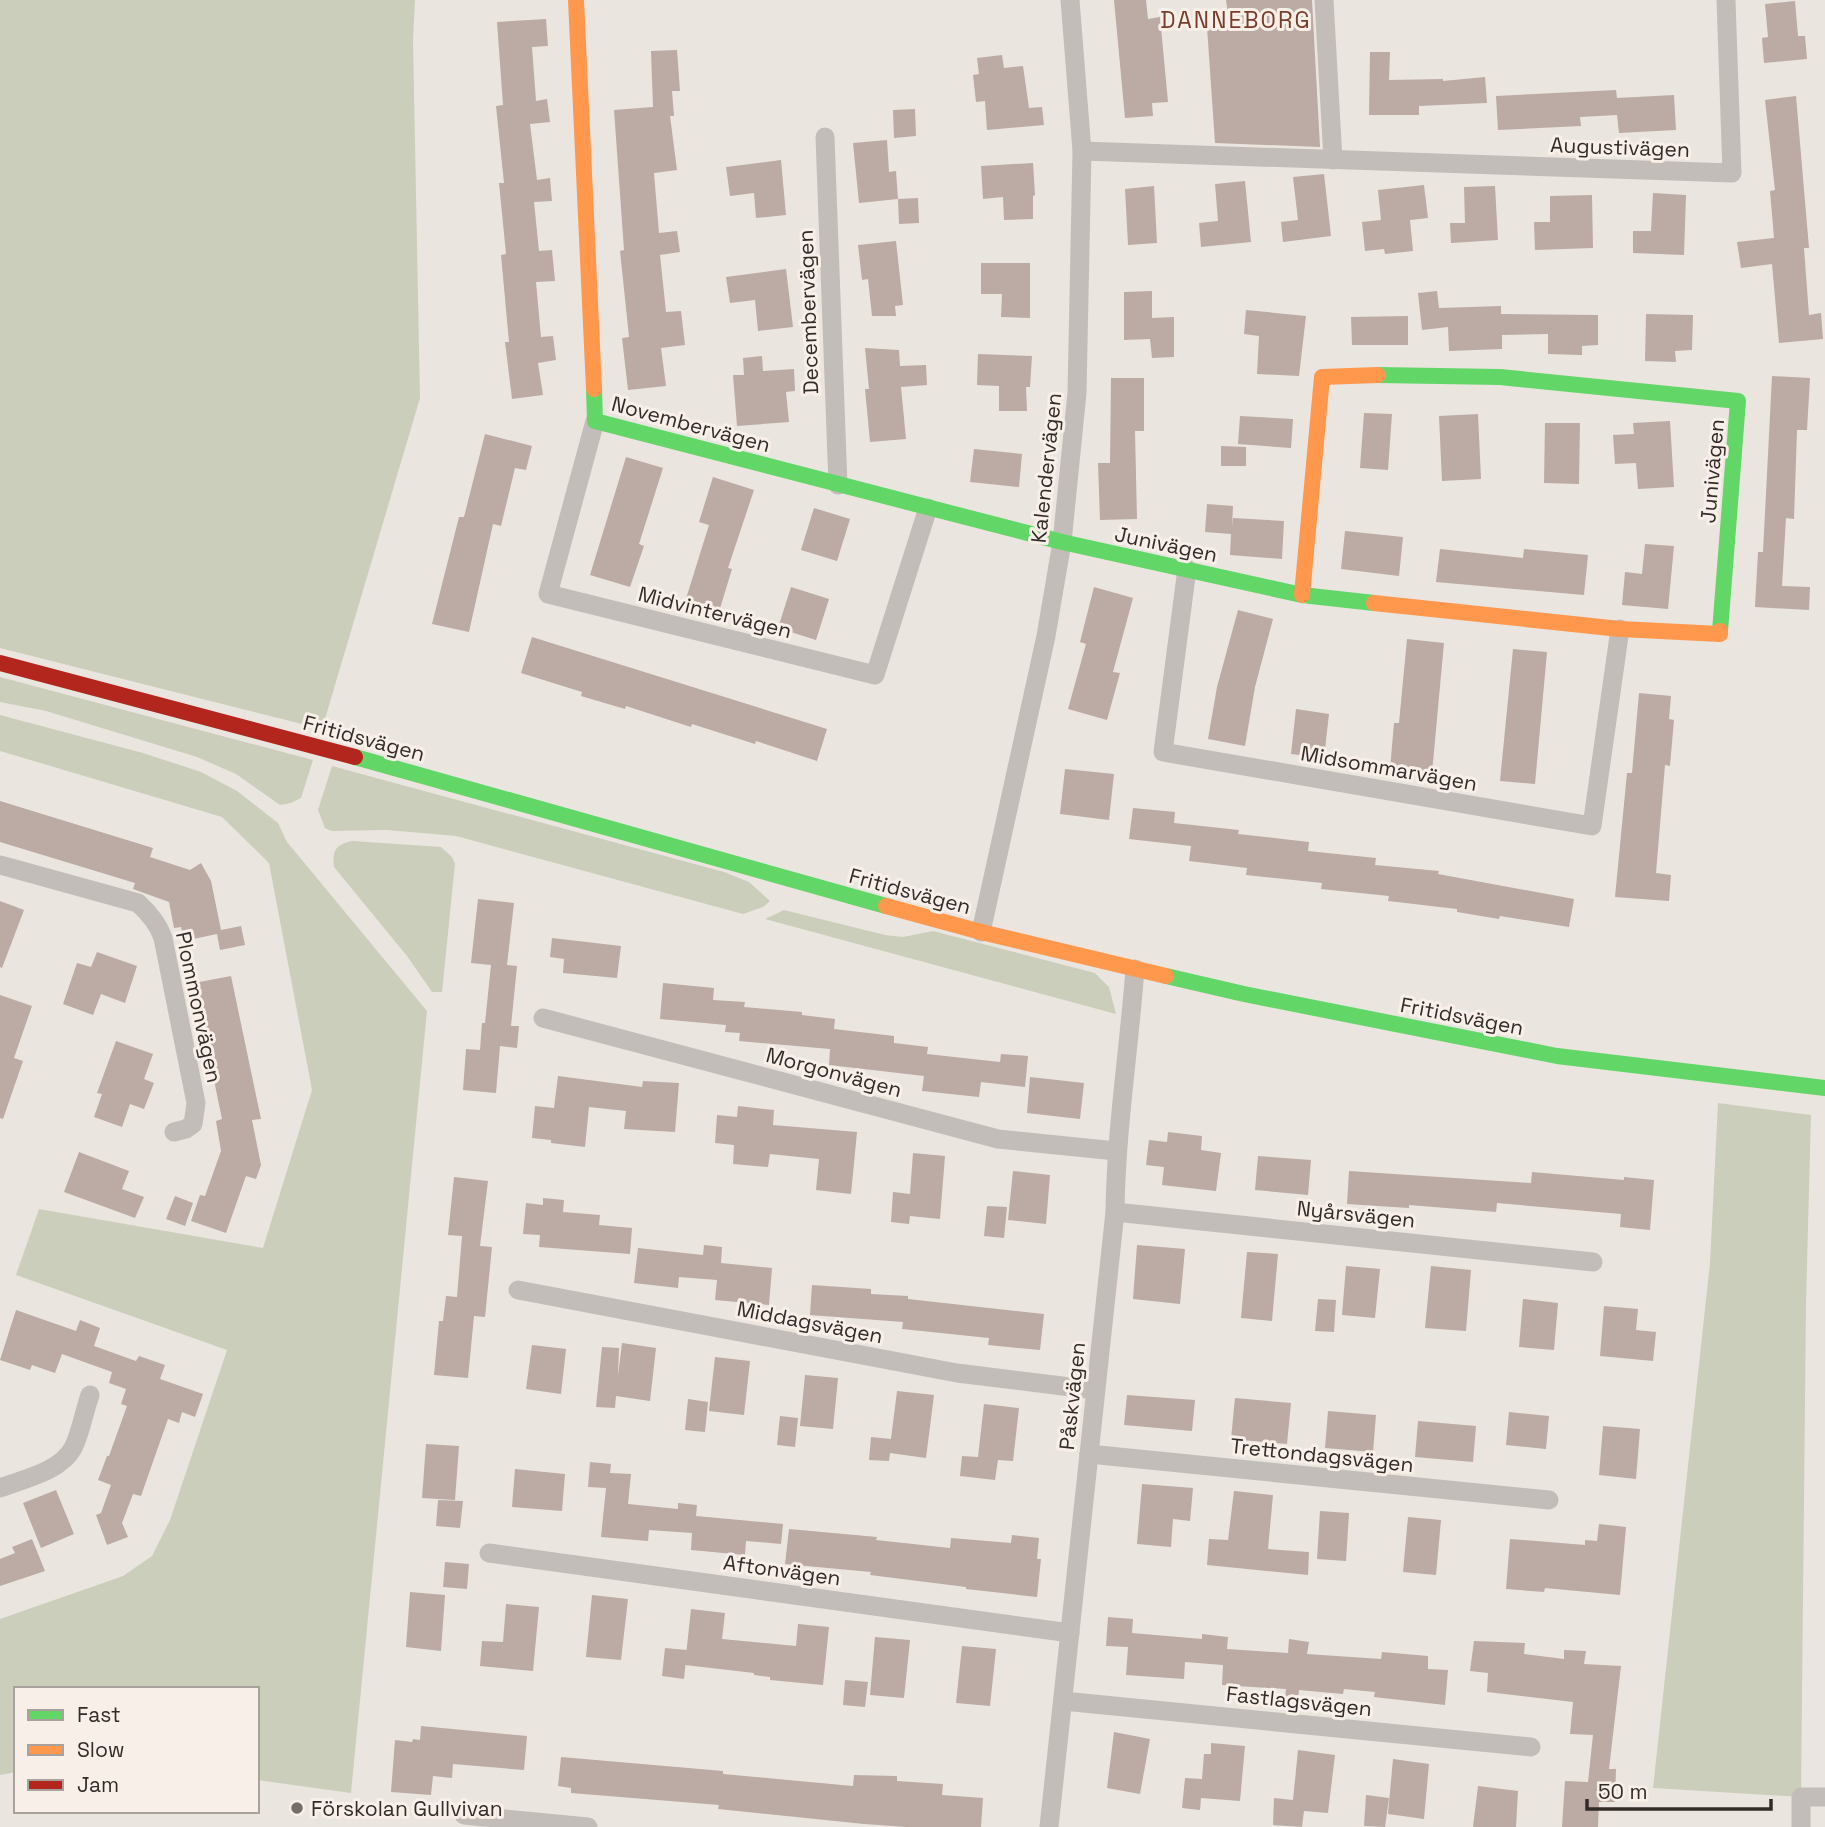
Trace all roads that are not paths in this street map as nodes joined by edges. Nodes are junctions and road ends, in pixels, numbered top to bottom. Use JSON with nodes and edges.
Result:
{"nodes":[{"id":1,"x":576,"y":0,"type":"edge"},
{"id":2,"x":1070,"y":0,"type":"edge"},
{"id":3,"x":1324,"y":0,"type":"edge"},
{"id":4,"x":1726,"y":0,"type":"edge"},
{"id":5,"x":825,"y":137,"type":"dead end"},
{"id":6,"x":1082,"y":151,"type":"junction"},
{"id":7,"x":1333,"y":160,"type":"junction"},
{"id":8,"x":595,"y":421,"type":"junction"},
{"id":9,"x":838,"y":485,"type":"junction"},
{"id":10,"x":928,"y":508,"type":"junction"},
{"id":11,"x":1062,"y":542,"type":"junction"},
{"id":12,"x":1187,"y":569,"type":"junction"},
{"id":13,"x":1302,"y":595,"type":"junction"},
{"id":14,"x":1620,"y":629,"type":"junction"},
{"id":15,"x":0,"y":663,"type":"edge"},
{"id":16,"x":0,"y":866,"type":"edge"},
{"id":17,"x":981,"y":932,"type":"junction"},
{"id":18,"x":1135,"y":969,"type":"junction"},
{"id":19,"x":544,"y":1018,"type":"dead end"},
{"id":20,"x":1825,"y":1088,"type":"edge"},
{"id":21,"x":174,"y":1132,"type":"dead end"},
{"id":22,"x":1116,"y":1151,"type":"junction"},
{"id":23,"x":1115,"y":1212,"type":"junction"},
{"id":24,"x":1592,"y":1262,"type":"dead end"},
{"id":25,"x":518,"y":1290,"type":"dead end"},
{"id":26,"x":1095,"y":1390,"type":"junction"},
{"id":27,"x":90,"y":1395,"type":"dead end"},
{"id":28,"x":1089,"y":1454,"type":"junction"},
{"id":29,"x":0,"y":1488,"type":"edge"},
{"id":30,"x":1549,"y":1500,"type":"dead end"},
{"id":31,"x":489,"y":1553,"type":"dead end"},
{"id":32,"x":1070,"y":1633,"type":"junction"},
{"id":33,"x":1063,"y":1701,"type":"junction"},
{"id":34,"x":1531,"y":1747,"type":"dead end"},
{"id":35,"x":1825,"y":1797,"type":"edge"},
{"id":36,"x":464,"y":1815,"type":"dead end"},
{"id":37,"x":589,"y":1827,"type":"edge"},
{"id":38,"x":1049,"y":1827,"type":"edge"},
{"id":39,"x":1801,"y":1827,"type":"edge"}],
"edges":[{"from":1,"to":8,"type":"street","name":"Novembervägen"},
{"from":2,"to":6,"type":"street","name":"Kalendervägen"},
{"from":3,"to":7,"type":"street"},
{"from":4,"to":7,"type":"street","name":"Augustivägen"},
{"from":5,"to":9,"type":"street","name":"Decembervägen"},
{"from":6,"to":7,"type":"street","name":"Augustivägen"},
{"from":6,"to":11,"type":"street","name":"Kalendervägen"},
{"from":8,"to":9,"type":"street","name":"Novembervägen"},
{"from":8,"to":10,"type":"street","name":"Midvintervägen"},
{"from":9,"to":10,"type":"street","name":"Novembervägen"},
{"from":10,"to":11,"type":"street","name":"Novembervägen"},
{"from":11,"to":12,"type":"street","name":"Junivägen"},
{"from":11,"to":17,"type":"street","name":"Kalendervägen"},
{"from":12,"to":13,"type":"street","name":"Junivägen"},
{"from":12,"to":14,"type":"street","name":"Midsommarvägen"},
{"from":13,"to":14,"type":"street","name":"Junivägen"},
{"from":13,"to":14,"type":"street","name":"Junivägen"},
{"from":15,"to":17,"type":"street","name":"Fritidsvägen"},
{"from":16,"to":21,"type":"street","name":"Plommonvägen"},
{"from":17,"to":18,"type":"street","name":"Fritidsvägen"},
{"from":18,"to":20,"type":"street","name":"Fritidsvägen"},
{"from":18,"to":22,"type":"street","name":"Påskvägen"},
{"from":19,"to":22,"type":"street","name":"Morgonvägen"},
{"from":22,"to":23,"type":"street","name":"Påskvägen"},
{"from":23,"to":24,"type":"street","name":"Nyårsvägen"},
{"from":23,"to":26,"type":"street","name":"Påskvägen"},
{"from":25,"to":26,"type":"street","name":"Middagsvägen"},
{"from":26,"to":28,"type":"street","name":"Påskvägen"},
{"from":27,"to":29,"type":"street"},
{"from":28,"to":30,"type":"street","name":"Trettondagsvägen"},
{"from":28,"to":32,"type":"street","name":"Påskvägen"},
{"from":31,"to":32,"type":"street","name":"Aftonvägen"},
{"from":32,"to":33,"type":"street","name":"Påskvägen"},
{"from":33,"to":34,"type":"street","name":"Fastlagsvägen"},
{"from":33,"to":38,"type":"street","name":"Påskvägen"},
{"from":35,"to":39,"type":"street"},
{"from":36,"to":37,"type":"street"}]}
